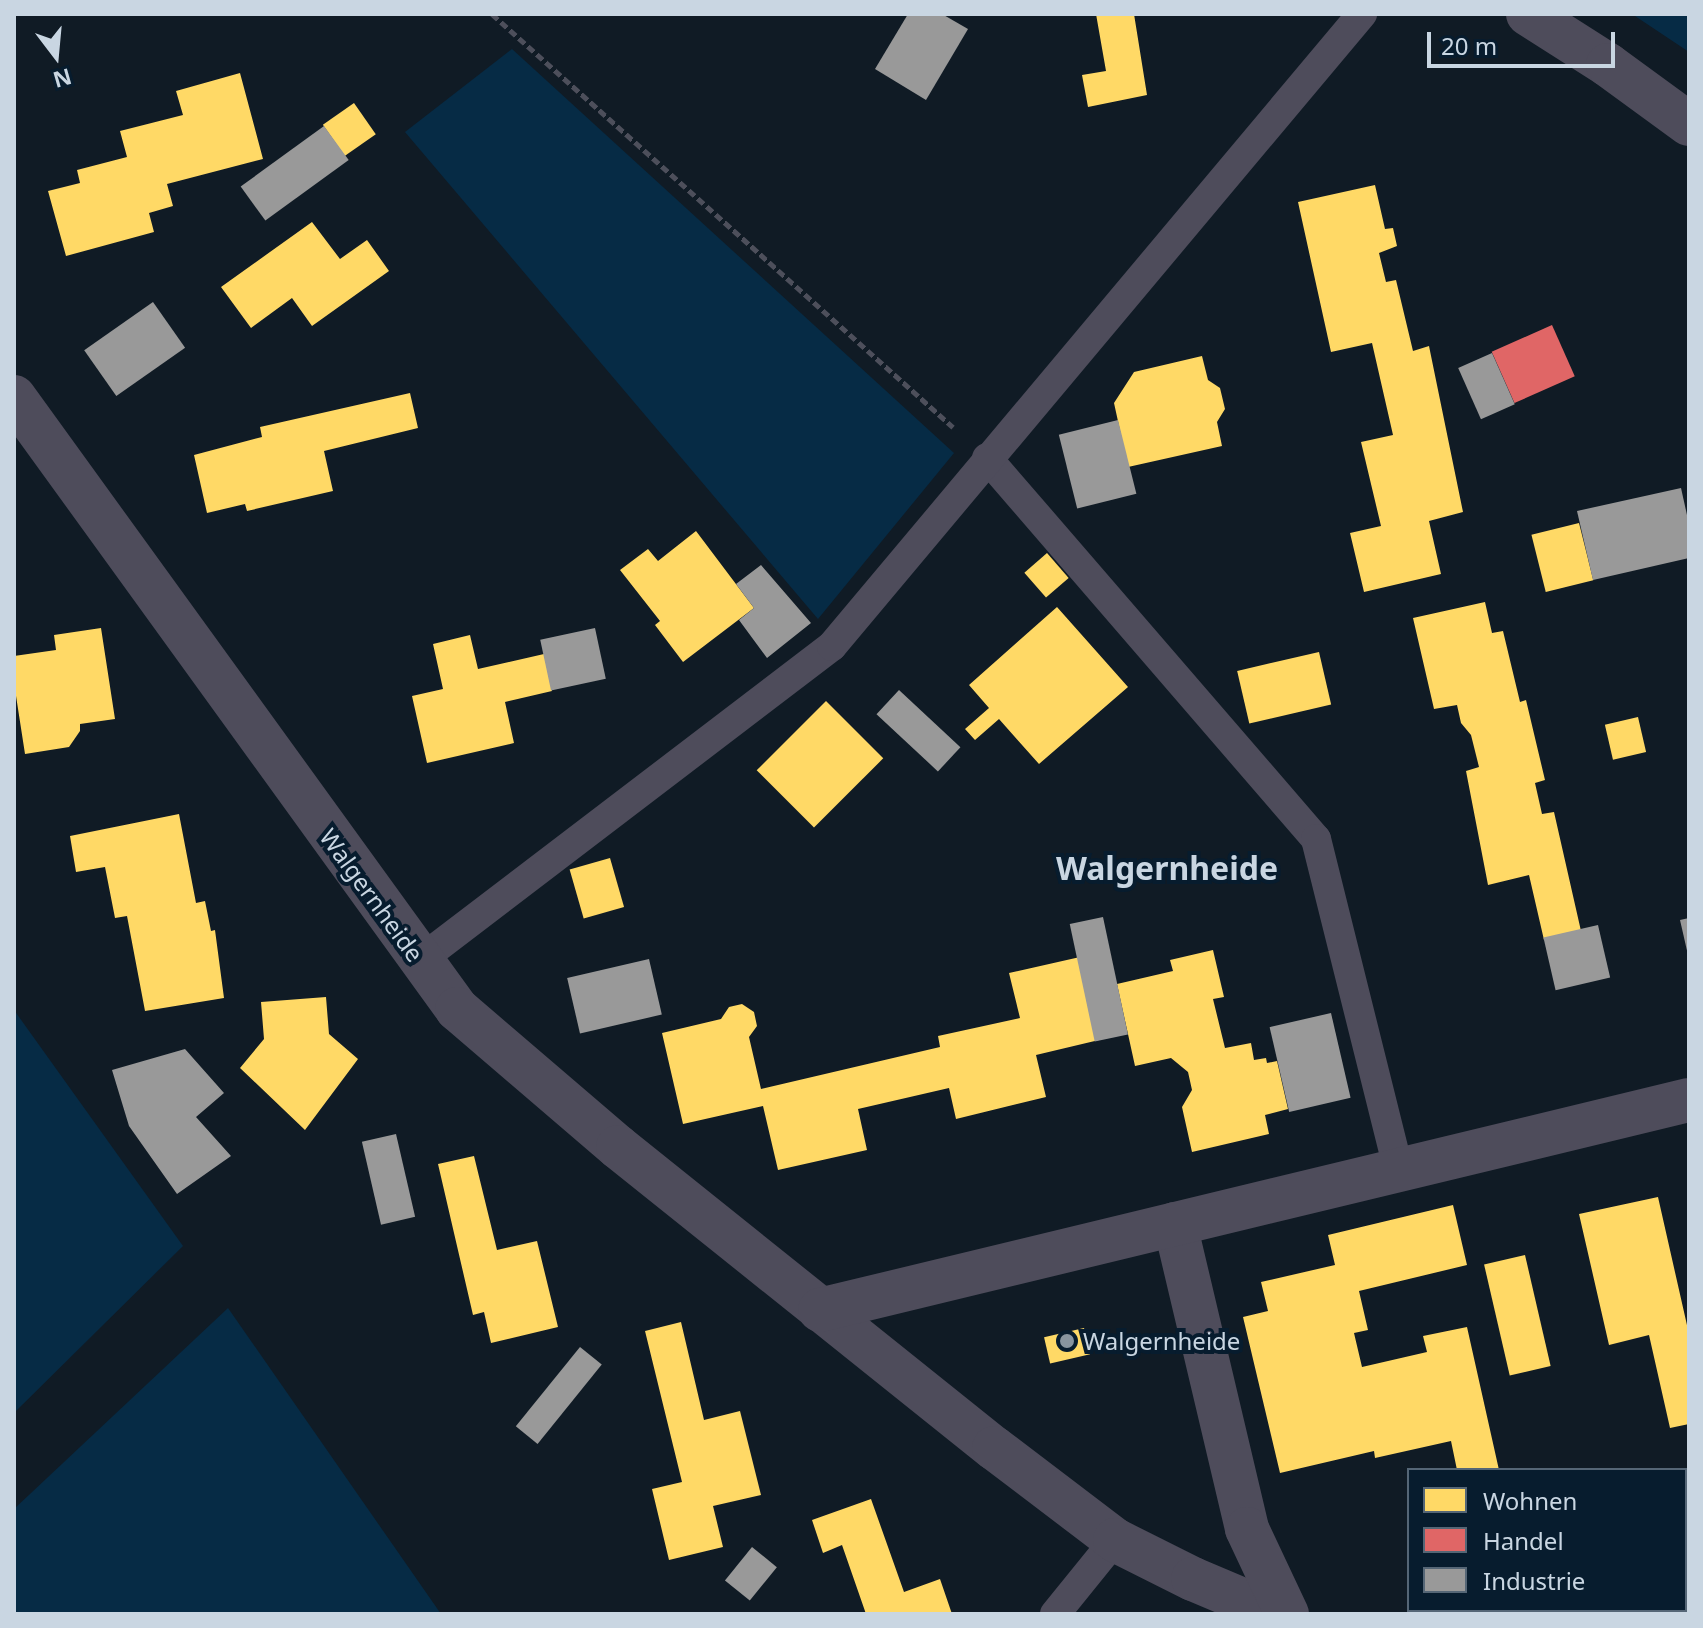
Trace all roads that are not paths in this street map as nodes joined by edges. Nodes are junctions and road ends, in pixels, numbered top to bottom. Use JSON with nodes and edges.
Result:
{"nodes":[{"id":1,"x":1362,"y":14,"type":"edge"},
{"id":2,"x":1528,"y":14,"type":"edge"},
{"id":3,"x":1689,"y":124,"type":"edge"},
{"id":4,"x":14,"y":397,"type":"edge"},
{"id":5,"x":987,"y":458,"type":"junction"},
{"id":6,"x":419,"y":961,"type":"junction"},
{"id":7,"x":1689,"y":1100,"type":"edge"},
{"id":8,"x":1398,"y":1168,"type":"junction"},
{"id":9,"x":1175,"y":1224,"type":"junction"},
{"id":10,"x":820,"y":1310,"type":"junction"},
{"id":11,"x":1115,"y":1540,"type":"junction"},
{"id":12,"x":1055,"y":1614,"type":"edge"},
{"id":13,"x":1276,"y":1614,"type":"edge"},
{"id":14,"x":1287,"y":1614,"type":"edge"}],
"edges":[{"from":1,"to":5,"type":"lane"},
{"from":2,"to":3,"type":"street"},
{"from":4,"to":6,"type":"street","name":"Walgernheide"},
{"from":5,"to":6,"type":"lane"},
{"from":5,"to":8,"type":"lane"},
{"from":6,"to":10,"type":"street","name":"Walgernheide"},
{"from":7,"to":8,"type":"street"},
{"from":8,"to":9,"type":"street"},
{"from":9,"to":10,"type":"street"},
{"from":9,"to":14,"type":"street"},
{"from":10,"to":11,"type":"street","name":"Walgernheide"},
{"from":11,"to":12,"type":"lane"},
{"from":11,"to":13,"type":"street","name":"Walgernheide"}]}
